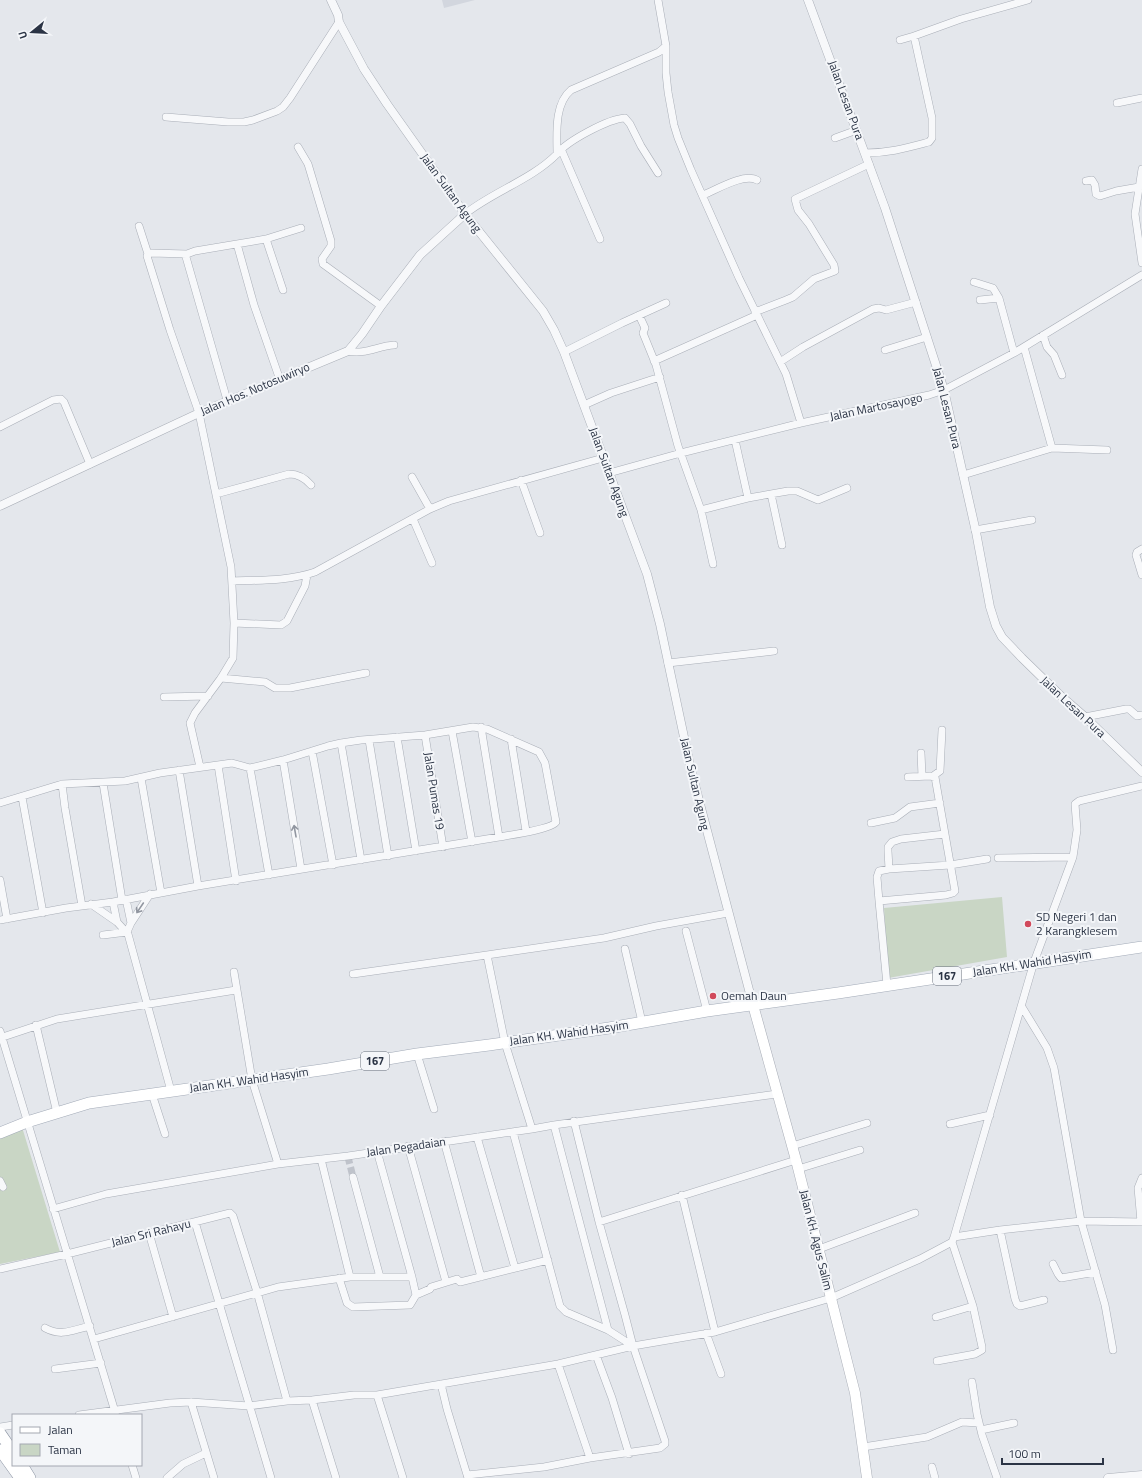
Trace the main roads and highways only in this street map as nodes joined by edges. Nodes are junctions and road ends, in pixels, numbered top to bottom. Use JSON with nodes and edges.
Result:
{"nodes":[{"id":1,"x":1142,"y":946,"type":"edge"},
{"id":2,"x":753,"y":1006,"type":"junction"},
{"id":3,"x":0,"y":1132,"type":"edge"},
{"id":4,"x":0,"y":1433,"type":"edge"},
{"id":5,"x":0,"y":1450,"type":"edge"},
{"id":6,"x":12,"y":1451,"type":"edge"},
{"id":7,"x":23,"y":1466,"type":"edge"},
{"id":8,"x":20,"y":1478,"type":"edge"},
{"id":9,"x":30,"y":1478,"type":"edge"},
{"id":10,"x":867,"y":1478,"type":"edge"}],
"edges":[{"from":1,"to":2,"type":"main road","name":"Jalan KH. Wahid Hasyim","number":"167"},
{"from":2,"to":3,"type":"main road","name":"Jalan KH. Wahid Hasyim","number":"167"},
{"from":2,"to":10,"type":"main road","name":"Jalan KH. Agus Salim"},
{"from":4,"to":6,"type":"main road"},
{"from":5,"to":8,"type":"main road"},
{"from":7,"to":9,"type":"main road"}]}
